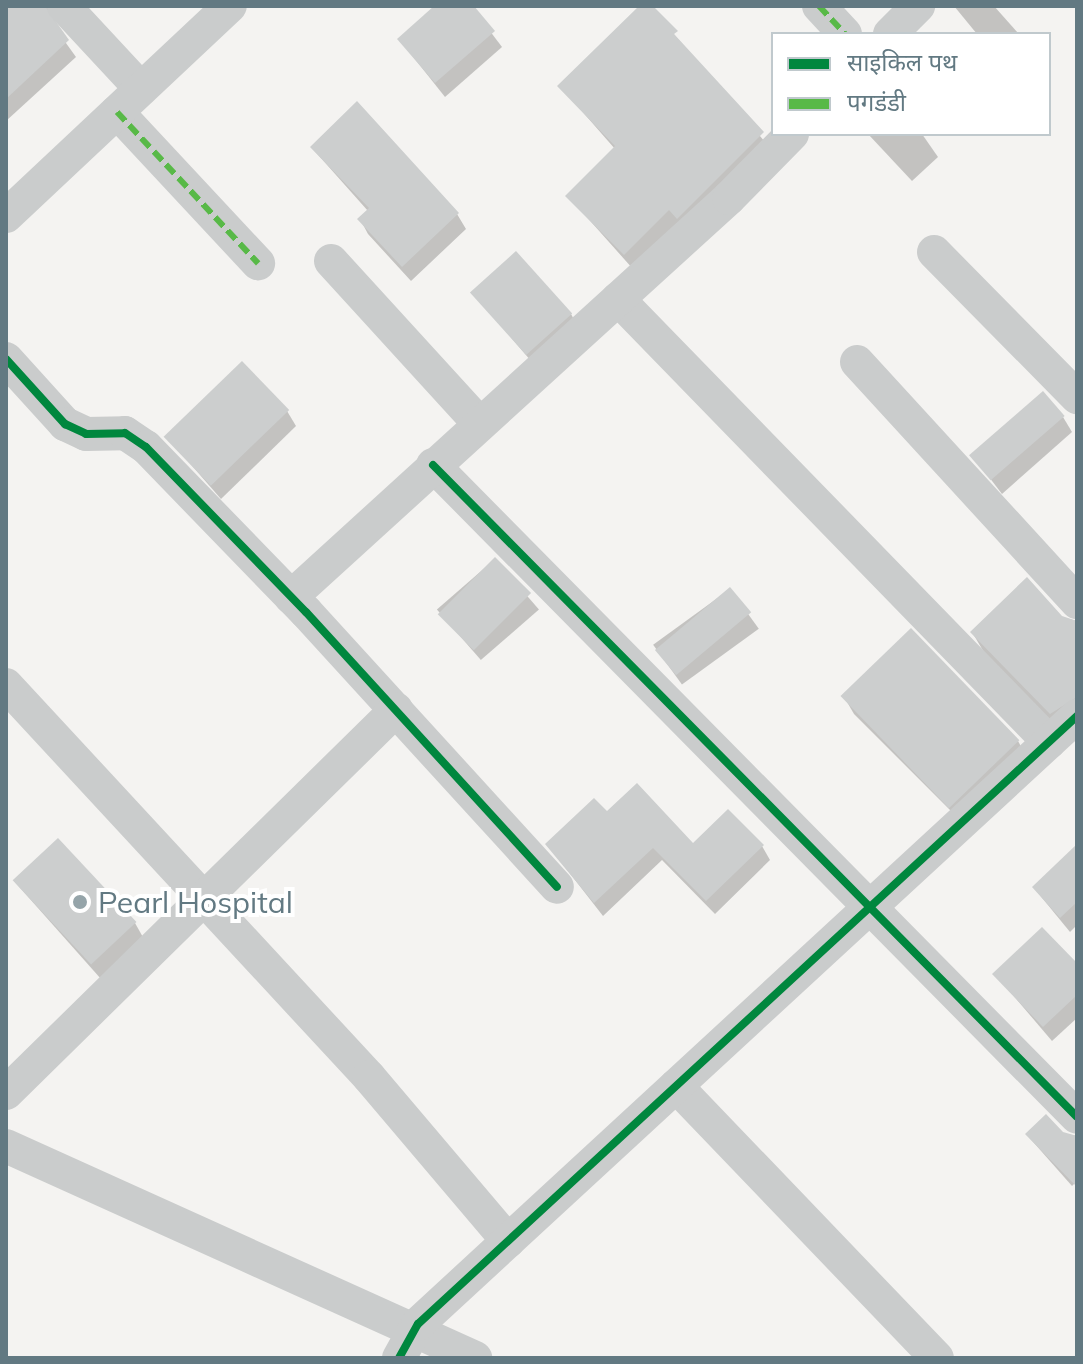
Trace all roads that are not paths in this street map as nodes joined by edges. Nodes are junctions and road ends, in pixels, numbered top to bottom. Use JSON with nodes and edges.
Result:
{"nodes":[{"id":1,"x":64,"y":6,"type":"edge"},
{"id":2,"x":230,"y":6,"type":"edge"},
{"id":3,"x":819,"y":6,"type":"edge"},
{"id":4,"x":918,"y":6,"type":"edge"},
{"id":5,"x":843,"y":32,"type":"edge"},
{"id":6,"x":892,"y":32,"type":"edge"},
{"id":7,"x":129,"y":100,"type":"junction"},
{"id":8,"x":790,"y":136,"type":"edge"},
{"id":9,"x":6,"y":216,"type":"edge"},
{"id":10,"x":934,"y":252,"type":"dead end"},
{"id":11,"x":331,"y":261,"type":"dead end"},
{"id":12,"x":258,"y":263,"type":"dead end"},
{"id":13,"x":618,"y":299,"type":"junction"},
{"id":14,"x":6,"y":359,"type":"edge"},
{"id":15,"x":857,"y":362,"type":"dead end"},
{"id":16,"x":1077,"y":397,"type":"edge"},
{"id":17,"x":479,"y":423,"type":"junction"},
{"id":18,"x":433,"y":465,"type":"junction"},
{"id":19,"x":291,"y":597,"type":"junction"},
{"id":20,"x":1077,"y":602,"type":"edge"},
{"id":21,"x":6,"y":685,"type":"edge"},
{"id":22,"x":396,"y":710,"type":"junction"},
{"id":23,"x":1066,"y":734,"type":"edge"},
{"id":24,"x":557,"y":887,"type":"dead end"},
{"id":25,"x":204,"y":903,"type":"junction"},
{"id":26,"x":869,"y":910,"type":"junction"},
{"id":27,"x":676,"y":1086,"type":"junction"},
{"id":28,"x":6,"y":1093,"type":"edge"},
{"id":29,"x":1077,"y":1117,"type":"edge"},
{"id":30,"x":6,"y":1146,"type":"edge"},
{"id":31,"x":508,"y":1241,"type":"junction"},
{"id":32,"x":406,"y":1346,"type":"edge"},
{"id":33,"x":475,"y":1358,"type":"edge"},
{"id":34,"x":937,"y":1358,"type":"edge"}],
"edges":[{"from":1,"to":7,"type":"street"},
{"from":2,"to":7,"type":"street"},
{"from":3,"to":5,"type":"street"},
{"from":4,"to":6,"type":"street"},
{"from":7,"to":9,"type":"street"},
{"from":7,"to":12,"type":"street"},
{"from":8,"to":13,"type":"street"},
{"from":10,"to":16,"type":"street"},
{"from":11,"to":17,"type":"street"},
{"from":13,"to":17,"type":"street"},
{"from":13,"to":23,"type":"street"},
{"from":14,"to":19,"type":"street"},
{"from":15,"to":20,"type":"street"},
{"from":17,"to":18,"type":"street"},
{"from":18,"to":19,"type":"street"},
{"from":18,"to":26,"type":"street"},
{"from":19,"to":22,"type":"street"},
{"from":21,"to":25,"type":"street"},
{"from":22,"to":24,"type":"street"},
{"from":22,"to":25,"type":"street"},
{"from":23,"to":26,"type":"street"},
{"from":25,"to":28,"type":"street"},
{"from":25,"to":31,"type":"street"},
{"from":26,"to":27,"type":"street"},
{"from":26,"to":29,"type":"street"},
{"from":27,"to":31,"type":"street"},
{"from":27,"to":34,"type":"street"},
{"from":30,"to":32,"type":"street"},
{"from":31,"to":32,"type":"street"},
{"from":32,"to":33,"type":"street"}]}
